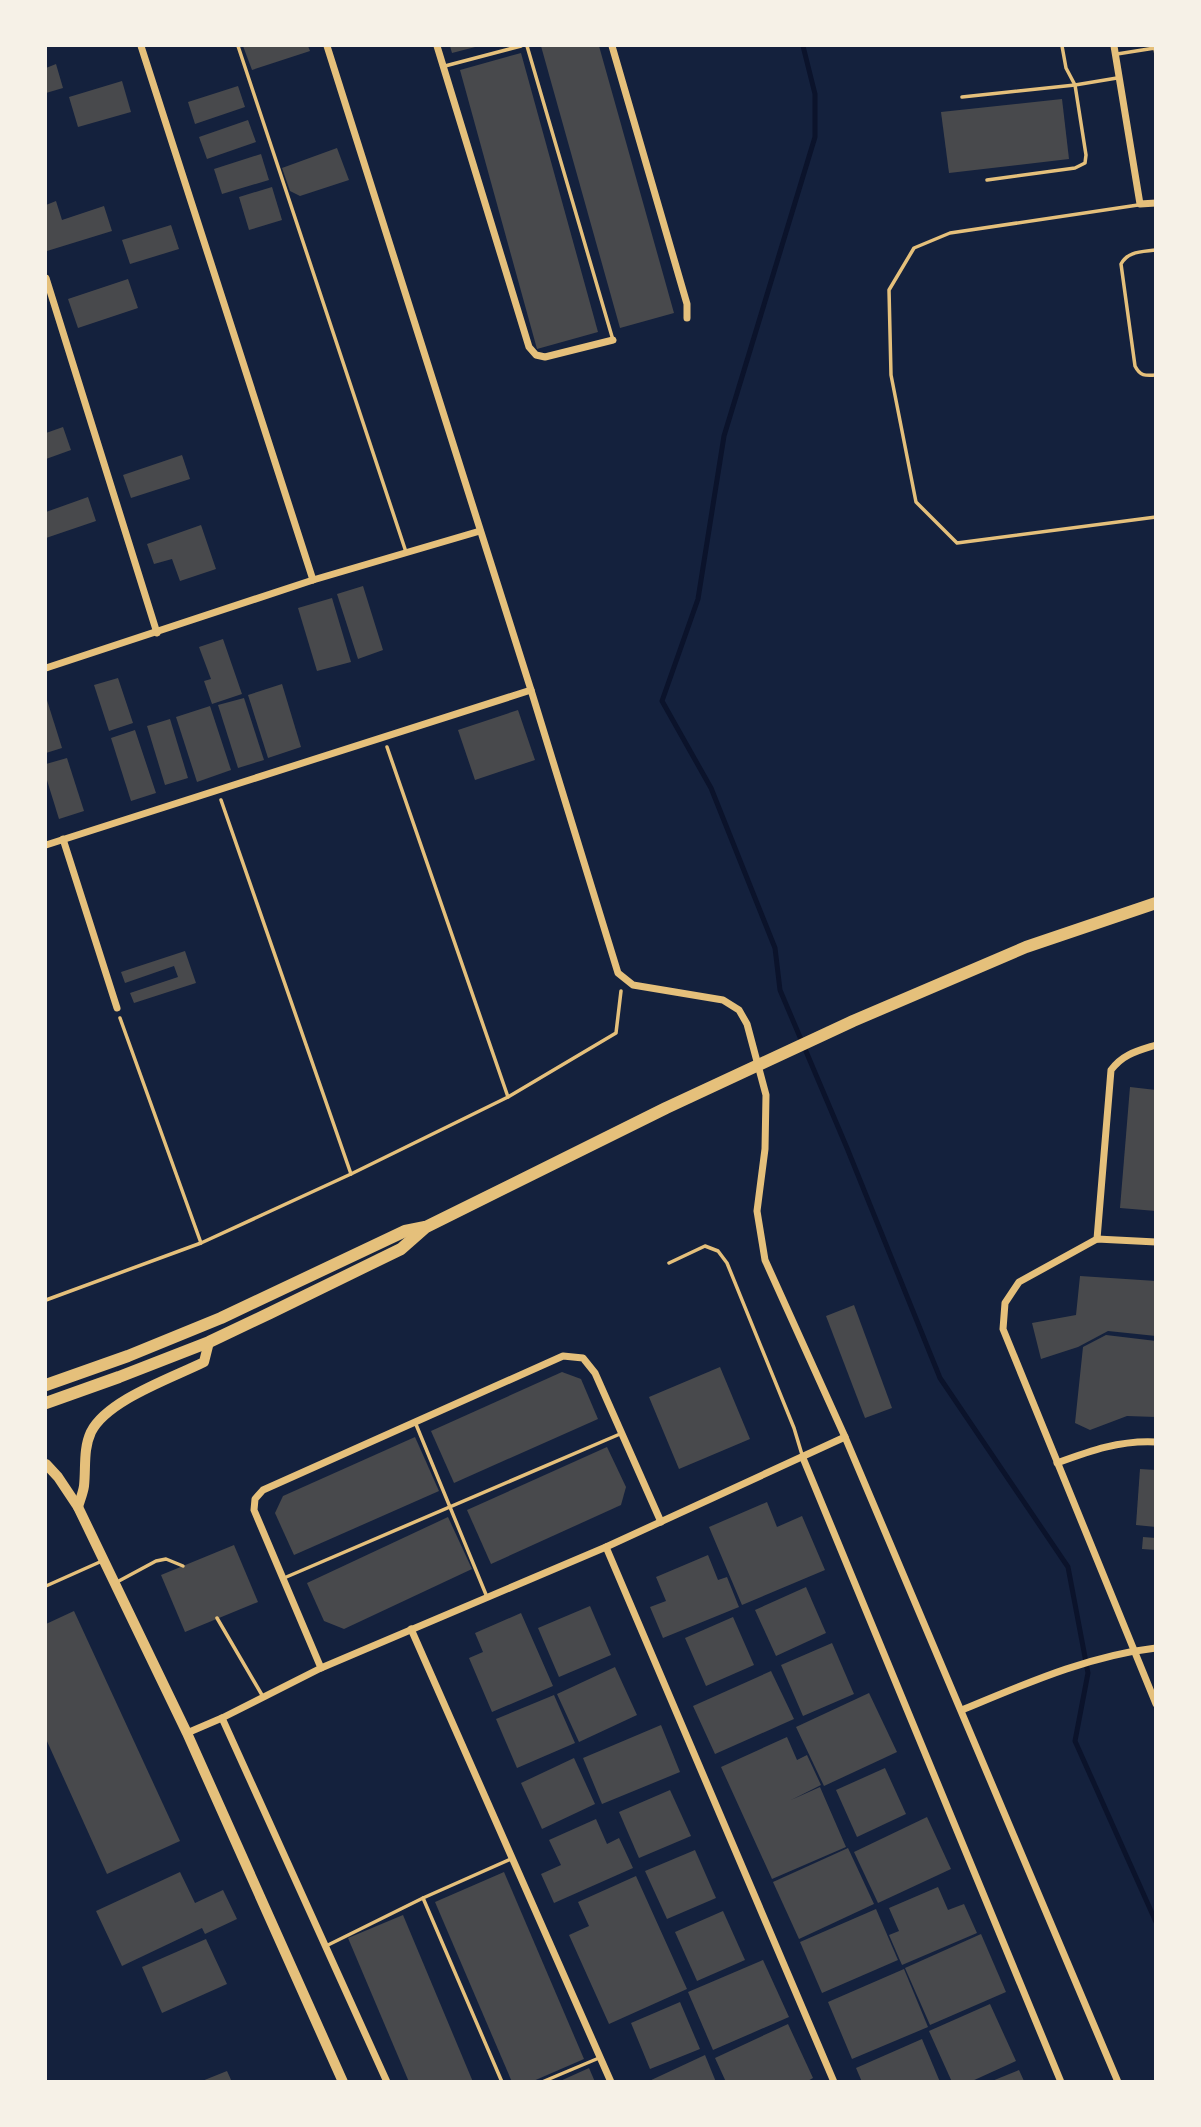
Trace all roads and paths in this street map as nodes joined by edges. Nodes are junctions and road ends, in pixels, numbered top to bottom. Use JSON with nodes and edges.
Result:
{"nodes":[{"id":1,"x":141,"y":46,"type":"edge"},
{"id":2,"x":239,"y":46,"type":"edge"},
{"id":3,"x":327,"y":46,"type":"edge"},
{"id":4,"x":437,"y":46,"type":"edge"},
{"id":5,"x":521,"y":46,"type":"edge"},
{"id":6,"x":527,"y":46,"type":"edge"},
{"id":7,"x":612,"y":46,"type":"edge"},
{"id":8,"x":1062,"y":46,"type":"edge"},
{"id":9,"x":1154,"y":47,"type":"edge"},
{"id":10,"x":1115,"y":50,"type":"edge"},
{"id":11,"x":1156,"y":55,"type":"edge"},
{"id":12,"x":443,"y":67,"type":"junction"},
{"id":13,"x":1119,"y":77,"type":"junction"},
{"id":14,"x":1075,"y":85,"type":"junction"},
{"id":15,"x":962,"y":97,"type":"dead end"},
{"id":16,"x":987,"y":180,"type":"dead end"},
{"id":17,"x":1156,"y":203,"type":"edge"},
{"id":18,"x":1140,"y":204,"type":"junction"},
{"id":19,"x":1156,"y":250,"type":"edge"},
{"id":20,"x":46,"y":278,"type":"edge"},
{"id":21,"x":687,"y":318,"type":"dead end"},
{"id":22,"x":613,"y":340,"type":"joint"},
{"id":23,"x":1156,"y":375,"type":"edge"},
{"id":24,"x":1156,"y":517,"type":"edge"},
{"id":25,"x":480,"y":531,"type":"junction"},
{"id":26,"x":406,"y":552,"type":"junction"},
{"id":27,"x":313,"y":580,"type":"junction"},
{"id":28,"x":157,"y":633,"type":"junction"},
{"id":29,"x":46,"y":668,"type":"edge"},
{"id":30,"x":531,"y":690,"type":"junction"},
{"id":31,"x":383,"y":736,"type":"junction"},
{"id":32,"x":218,"y":791,"type":"junction"},
{"id":33,"x":63,"y":839,"type":"junction"},
{"id":34,"x":46,"y":845,"type":"edge"},
{"id":35,"x":1156,"y":903,"type":"edge"},
{"id":36,"x":623,"y":979,"type":"junction"},
{"id":37,"x":117,"y":1008,"type":"joint"},
{"id":38,"x":1156,"y":1045,"type":"edge"},
{"id":39,"x":508,"y":1097,"type":"junction"},
{"id":40,"x":351,"y":1174,"type":"junction"},
{"id":41,"x":426,"y":1227,"type":"junction"},
{"id":42,"x":1097,"y":1239,"type":"junction"},
{"id":43,"x":1156,"y":1242,"type":"edge"},
{"id":44,"x":201,"y":1243,"type":"junction"},
{"id":45,"x":669,"y":1263,"type":"dead end"},
{"id":46,"x":46,"y":1300,"type":"edge"},
{"id":47,"x":209,"y":1342,"type":"junction"},
{"id":48,"x":46,"y":1385,"type":"edge"},
{"id":49,"x":46,"y":1403,"type":"edge"},
{"id":50,"x":415,"y":1422,"type":"junction"},
{"id":51,"x":621,"y":1433,"type":"junction"},
{"id":52,"x":845,"y":1437,"type":"junction"},
{"id":53,"x":1156,"y":1442,"type":"edge"},
{"id":54,"x":803,"y":1458,"type":"junction"},
{"id":55,"x":1057,"y":1463,"type":"junction"},
{"id":56,"x":46,"y":1464,"type":"edge"},
{"id":57,"x":450,"y":1506,"type":"junction"},
{"id":58,"x":78,"y":1507,"type":"junction"},
{"id":59,"x":661,"y":1522,"type":"junction"},
{"id":60,"x":606,"y":1547,"type":"junction"},
{"id":61,"x":104,"y":1560,"type":"junction"},
{"id":62,"x":183,"y":1566,"type":"dead end"},
{"id":63,"x":284,"y":1577,"type":"junction"},
{"id":64,"x":115,"y":1583,"type":"junction"},
{"id":65,"x":46,"y":1586,"type":"edge"},
{"id":66,"x":487,"y":1597,"type":"junction"},
{"id":67,"x":217,"y":1618,"type":"dead end"},
{"id":68,"x":411,"y":1629,"type":"junction"},
{"id":69,"x":1156,"y":1648,"type":"edge"},
{"id":70,"x":1133,"y":1651,"type":"junction"},
{"id":71,"x":321,"y":1668,"type":"junction"},
{"id":72,"x":263,"y":1697,"type":"junction"},
{"id":73,"x":1156,"y":1704,"type":"edge"},
{"id":74,"x":962,"y":1710,"type":"junction"},
{"id":75,"x":222,"y":1718,"type":"junction"},
{"id":76,"x":187,"y":1733,"type":"junction"},
{"id":77,"x":513,"y":1858,"type":"junction"},
{"id":78,"x":423,"y":1898,"type":"junction"},
{"id":79,"x":326,"y":1945,"type":"junction"},
{"id":80,"x":601,"y":2058,"type":"junction"},
{"id":81,"x":343,"y":2081,"type":"edge"},
{"id":82,"x":387,"y":2081,"type":"edge"},
{"id":83,"x":502,"y":2081,"type":"edge"},
{"id":84,"x":542,"y":2081,"type":"edge"},
{"id":85,"x":611,"y":2081,"type":"edge"},
{"id":86,"x":834,"y":2081,"type":"edge"},
{"id":87,"x":1061,"y":2081,"type":"edge"},
{"id":88,"x":1118,"y":2081,"type":"edge"}],
"edges":[{"from":1,"to":27,"type":"street"},
{"from":2,"to":26,"type":"lane"},
{"from":3,"to":25,"type":"street"},
{"from":4,"to":12,"type":"street"},
{"from":5,"to":12,"type":"lane"},
{"from":6,"to":22,"type":"lane"},
{"from":7,"to":21,"type":"street"},
{"from":8,"to":14,"type":"lane"},
{"from":9,"to":10,"type":"lane"},
{"from":9,"to":11,"type":"lane"},
{"from":10,"to":13,"type":"street"},
{"from":12,"to":22,"type":"street"},
{"from":13,"to":14,"type":"lane"},
{"from":13,"to":18,"type":"street"},
{"from":14,"to":15,"type":"lane"},
{"from":14,"to":16,"type":"lane"},
{"from":17,"to":18,"type":"street"},
{"from":18,"to":24,"type":"lane"},
{"from":19,"to":23,"type":"lane"},
{"from":20,"to":28,"type":"street"},
{"from":25,"to":26,"type":"street"},
{"from":25,"to":30,"type":"street"},
{"from":26,"to":27,"type":"street"},
{"from":27,"to":28,"type":"street"},
{"from":28,"to":29,"type":"street"},
{"from":30,"to":31,"type":"street"},
{"from":30,"to":36,"type":"street"},
{"from":31,"to":32,"type":"street"},
{"from":31,"to":39,"type":"path"},
{"from":32,"to":33,"type":"street"},
{"from":32,"to":40,"type":"path"},
{"from":33,"to":34,"type":"street"},
{"from":33,"to":37,"type":"street"},
{"from":35,"to":41,"type":"highway"},
{"from":36,"to":39,"type":"path"},
{"from":36,"to":52,"type":"street"},
{"from":37,"to":44,"type":"path"},
{"from":38,"to":42,"type":"street"},
{"from":39,"to":40,"type":"path"},
{"from":40,"to":44,"type":"path"},
{"from":41,"to":47,"type":"highway"},
{"from":41,"to":48,"type":"highway"},
{"from":42,"to":43,"type":"street"},
{"from":42,"to":55,"type":"street"},
{"from":44,"to":46,"type":"path"},
{"from":45,"to":54,"type":"lane"},
{"from":47,"to":49,"type":"highway"},
{"from":47,"to":58,"type":"street"},
{"from":50,"to":51,"type":"street"},
{"from":50,"to":57,"type":"lane"},
{"from":50,"to":63,"type":"street"},
{"from":51,"to":57,"type":"lane"},
{"from":51,"to":59,"type":"street"},
{"from":52,"to":54,"type":"street"},
{"from":52,"to":74,"type":"street"},
{"from":53,"to":55,"type":"street"},
{"from":54,"to":59,"type":"street"},
{"from":54,"to":87,"type":"street"},
{"from":55,"to":70,"type":"street"},
{"from":56,"to":58,"type":"street"},
{"from":57,"to":63,"type":"lane"},
{"from":57,"to":66,"type":"lane"},
{"from":58,"to":61,"type":"street"},
{"from":59,"to":60,"type":"street"},
{"from":60,"to":66,"type":"street"},
{"from":60,"to":86,"type":"street"},
{"from":61,"to":64,"type":"street"},
{"from":61,"to":65,"type":"lane"},
{"from":62,"to":64,"type":"lane"},
{"from":63,"to":71,"type":"street"},
{"from":64,"to":76,"type":"street"},
{"from":66,"to":68,"type":"street"},
{"from":67,"to":72,"type":"lane"},
{"from":68,"to":71,"type":"street"},
{"from":68,"to":77,"type":"street"},
{"from":69,"to":70,"type":"street"},
{"from":70,"to":73,"type":"street"},
{"from":70,"to":74,"type":"street"},
{"from":71,"to":72,"type":"street"},
{"from":72,"to":75,"type":"street"},
{"from":74,"to":88,"type":"street"},
{"from":75,"to":76,"type":"street"},
{"from":75,"to":79,"type":"street"},
{"from":76,"to":81,"type":"street"},
{"from":77,"to":78,"type":"lane"},
{"from":77,"to":80,"type":"street"},
{"from":78,"to":79,"type":"lane"},
{"from":78,"to":83,"type":"lane"},
{"from":79,"to":82,"type":"street"},
{"from":80,"to":84,"type":"lane"},
{"from":80,"to":85,"type":"street"}]}
